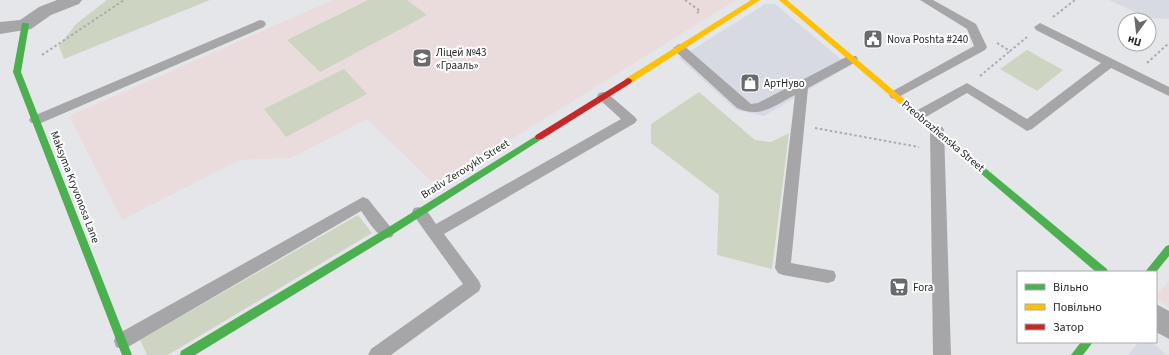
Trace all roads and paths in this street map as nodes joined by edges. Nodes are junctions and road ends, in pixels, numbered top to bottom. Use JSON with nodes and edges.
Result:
{"nodes":[{"id":1,"x":73,"y":0,"type":"edge"},
{"id":2,"x":124,"y":0,"type":"edge"},
{"id":3,"x":756,"y":0,"type":"edge"},
{"id":4,"x":783,"y":0,"type":"edge"},
{"id":5,"x":925,"y":0,"type":"edge"},
{"id":6,"x":1075,"y":0,"type":"edge"},
{"id":7,"x":260,"y":24,"type":"dead end"},
{"id":8,"x":25,"y":25,"type":"junction"},
{"id":9,"x":1040,"y":26,"type":"junction"},
{"id":10,"x":972,"y":27,"type":"junction"},
{"id":11,"x":0,"y":28,"type":"edge"},
{"id":12,"x":1169,"y":43,"type":"edge"},
{"id":13,"x":679,"y":48,"type":"junction"},
{"id":14,"x":1010,"y":51,"type":"junction"},
{"id":15,"x":852,"y":59,"type":"junction"},
{"id":16,"x":1110,"y":62,"type":"junction"},
{"id":17,"x":17,"y":72,"type":"junction"},
{"id":18,"x":1134,"y":74,"type":"junction"},
{"id":19,"x":802,"y":85,"type":"junction"},
{"id":20,"x":967,"y":87,"type":"junction"},
{"id":21,"x":1169,"y":92,"type":"edge"},
{"id":22,"x":895,"y":95,"type":"junction"},
{"id":23,"x":603,"y":96,"type":"junction"},
{"id":24,"x":919,"y":115,"type":"junction"},
{"id":25,"x":36,"y":120,"type":"junction"},
{"id":26,"x":798,"y":125,"type":"junction"},
{"id":27,"x":936,"y":130,"type":"junction"},
{"id":28,"x":937,"y":151,"type":"junction"},
{"id":29,"x":419,"y":212,"type":"junction"},
{"id":30,"x":434,"y":232,"type":"junction"},
{"id":31,"x":387,"y":233,"type":"junction"},
{"id":32,"x":1169,"y":249,"type":"edge"},
{"id":33,"x":1102,"y":271,"type":"edge"},
{"id":34,"x":1151,"y":271,"type":"edge"},
{"id":35,"x":828,"y":276,"type":"dead end"},
{"id":36,"x":1157,"y":317,"type":"edge"},
{"id":37,"x":1169,"y":327,"type":"edge"},
{"id":38,"x":1087,"y":343,"type":"edge"},
{"id":39,"x":124,"y":348,"type":"edge"},
{"id":40,"x":184,"y":355,"type":"edge"},
{"id":41,"x":377,"y":355,"type":"edge"},
{"id":42,"x":942,"y":355,"type":"edge"},
{"id":43,"x":1076,"y":355,"type":"edge"}],
"edges":[{"from":1,"to":8,"type":"street"},
{"from":2,"to":17,"type":"path"},
{"from":3,"to":13,"type":"street","name":"Brativ Zerovykh Street"},
{"from":4,"to":15,"type":"street","name":"Preobrazhenska Street"},
{"from":5,"to":10,"type":"lane"},
{"from":6,"to":9,"type":"path"},
{"from":7,"to":25,"type":"lane"},
{"from":8,"to":11,"type":"street"},
{"from":8,"to":17,"type":"street"},
{"from":9,"to":14,"type":"path"},
{"from":9,"to":16,"type":"lane"},
{"from":10,"to":14,"type":"path"},
{"from":10,"to":22,"type":"lane"},
{"from":12,"to":18,"type":"path"},
{"from":13,"to":19,"type":"lane"},
{"from":13,"to":23,"type":"street","name":"Brativ Zerovykh Street"},
{"from":14,"to":20,"type":"path"},
{"from":15,"to":19,"type":"lane"},
{"from":15,"to":22,"type":"street","name":"Preobrazhenska Street"},
{"from":16,"to":18,"type":"lane"},
{"from":16,"to":20,"type":"lane"},
{"from":17,"to":25,"type":"street","name":"Maksyma Kryvonosa Lane"},
{"from":18,"to":21,"type":"lane"},
{"from":19,"to":26,"type":"lane"},
{"from":20,"to":24,"type":"lane"},
{"from":22,"to":24,"type":"street","name":"Preobrazhenska Street"},
{"from":23,"to":29,"type":"street","name":"Brativ Zerovykh Street"},
{"from":23,"to":30,"type":"lane"},
{"from":24,"to":27,"type":"street","name":"Preobrazhenska Street"},
{"from":25,"to":39,"type":"street","name":"Maksyma Kryvonosa Lane"},
{"from":26,"to":28,"type":"path"},
{"from":26,"to":35,"type":"lane"},
{"from":27,"to":28,"type":"lane"},
{"from":27,"to":33,"type":"street","name":"Preobrazhenska Street"},
{"from":28,"to":42,"type":"lane"},
{"from":29,"to":30,"type":"lane"},
{"from":29,"to":31,"type":"street","name":"Brativ Zerovykh Street"},
{"from":30,"to":41,"type":"lane"},
{"from":31,"to":39,"type":"lane"},
{"from":31,"to":40,"type":"street","name":"Brativ Zerovykh Street"},
{"from":32,"to":34,"type":"street"},
{"from":36,"to":37,"type":"street"},
{"from":38,"to":43,"type":"street"}]}
